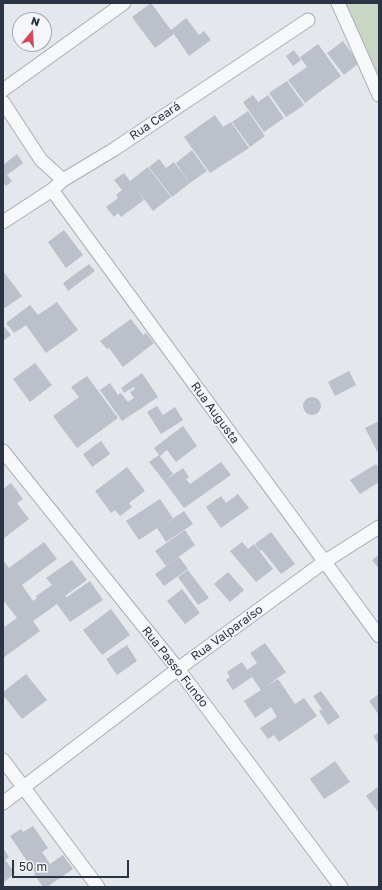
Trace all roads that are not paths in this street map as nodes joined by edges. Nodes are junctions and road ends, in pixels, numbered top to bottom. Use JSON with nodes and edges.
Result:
{"nodes":[{"id":1,"x":124,"y":3,"type":"edge"},
{"id":2,"x":338,"y":3,"type":"edge"},
{"id":3,"x":308,"y":20,"type":"dead end"},
{"id":4,"x":3,"y":90,"type":"edge"},
{"id":5,"x":379,"y":95,"type":"edge"},
{"id":6,"x":3,"y":102,"type":"edge"},
{"id":7,"x":63,"y":180,"type":"junction"},
{"id":8,"x":52,"y":190,"type":"junction"},
{"id":9,"x":3,"y":222,"type":"edge"},
{"id":10,"x":3,"y":451,"type":"edge"},
{"id":11,"x":379,"y":527,"type":"edge"},
{"id":12,"x":324,"y":562,"type":"junction"},
{"id":13,"x":379,"y":636,"type":"edge"},
{"id":14,"x":178,"y":669,"type":"junction"},
{"id":15,"x":3,"y":760,"type":"edge"},
{"id":16,"x":24,"y":787,"type":"junction"},
{"id":17,"x":3,"y":802,"type":"edge"},
{"id":18,"x":98,"y":887,"type":"edge"},
{"id":19,"x":341,"y":887,"type":"edge"}],
"edges":[{"from":1,"to":4,"type":"street"},
{"from":2,"to":5,"type":"street"},
{"from":3,"to":7,"type":"street","name":"Rua Ceará"},
{"from":6,"to":7,"type":"street"},
{"from":7,"to":8,"type":"street","name":"Rua Ceará"},
{"from":8,"to":9,"type":"street","name":"Rua Ceará"},
{"from":8,"to":12,"type":"street","name":"Rua Augusta"},
{"from":10,"to":14,"type":"street","name":"Rua Passo Fundo"},
{"from":11,"to":12,"type":"street","name":"Rua Valparaíso"},
{"from":12,"to":13,"type":"street","name":"Rua Augusta"},
{"from":12,"to":14,"type":"street","name":"Rua Valparaíso"},
{"from":14,"to":16,"type":"street","name":"Rua Valparaíso"},
{"from":14,"to":19,"type":"street","name":"Rua Passo Fundo"},
{"from":15,"to":16,"type":"street"},
{"from":16,"to":17,"type":"street","name":"Rua Valparaíso"},
{"from":16,"to":18,"type":"street"}]}
